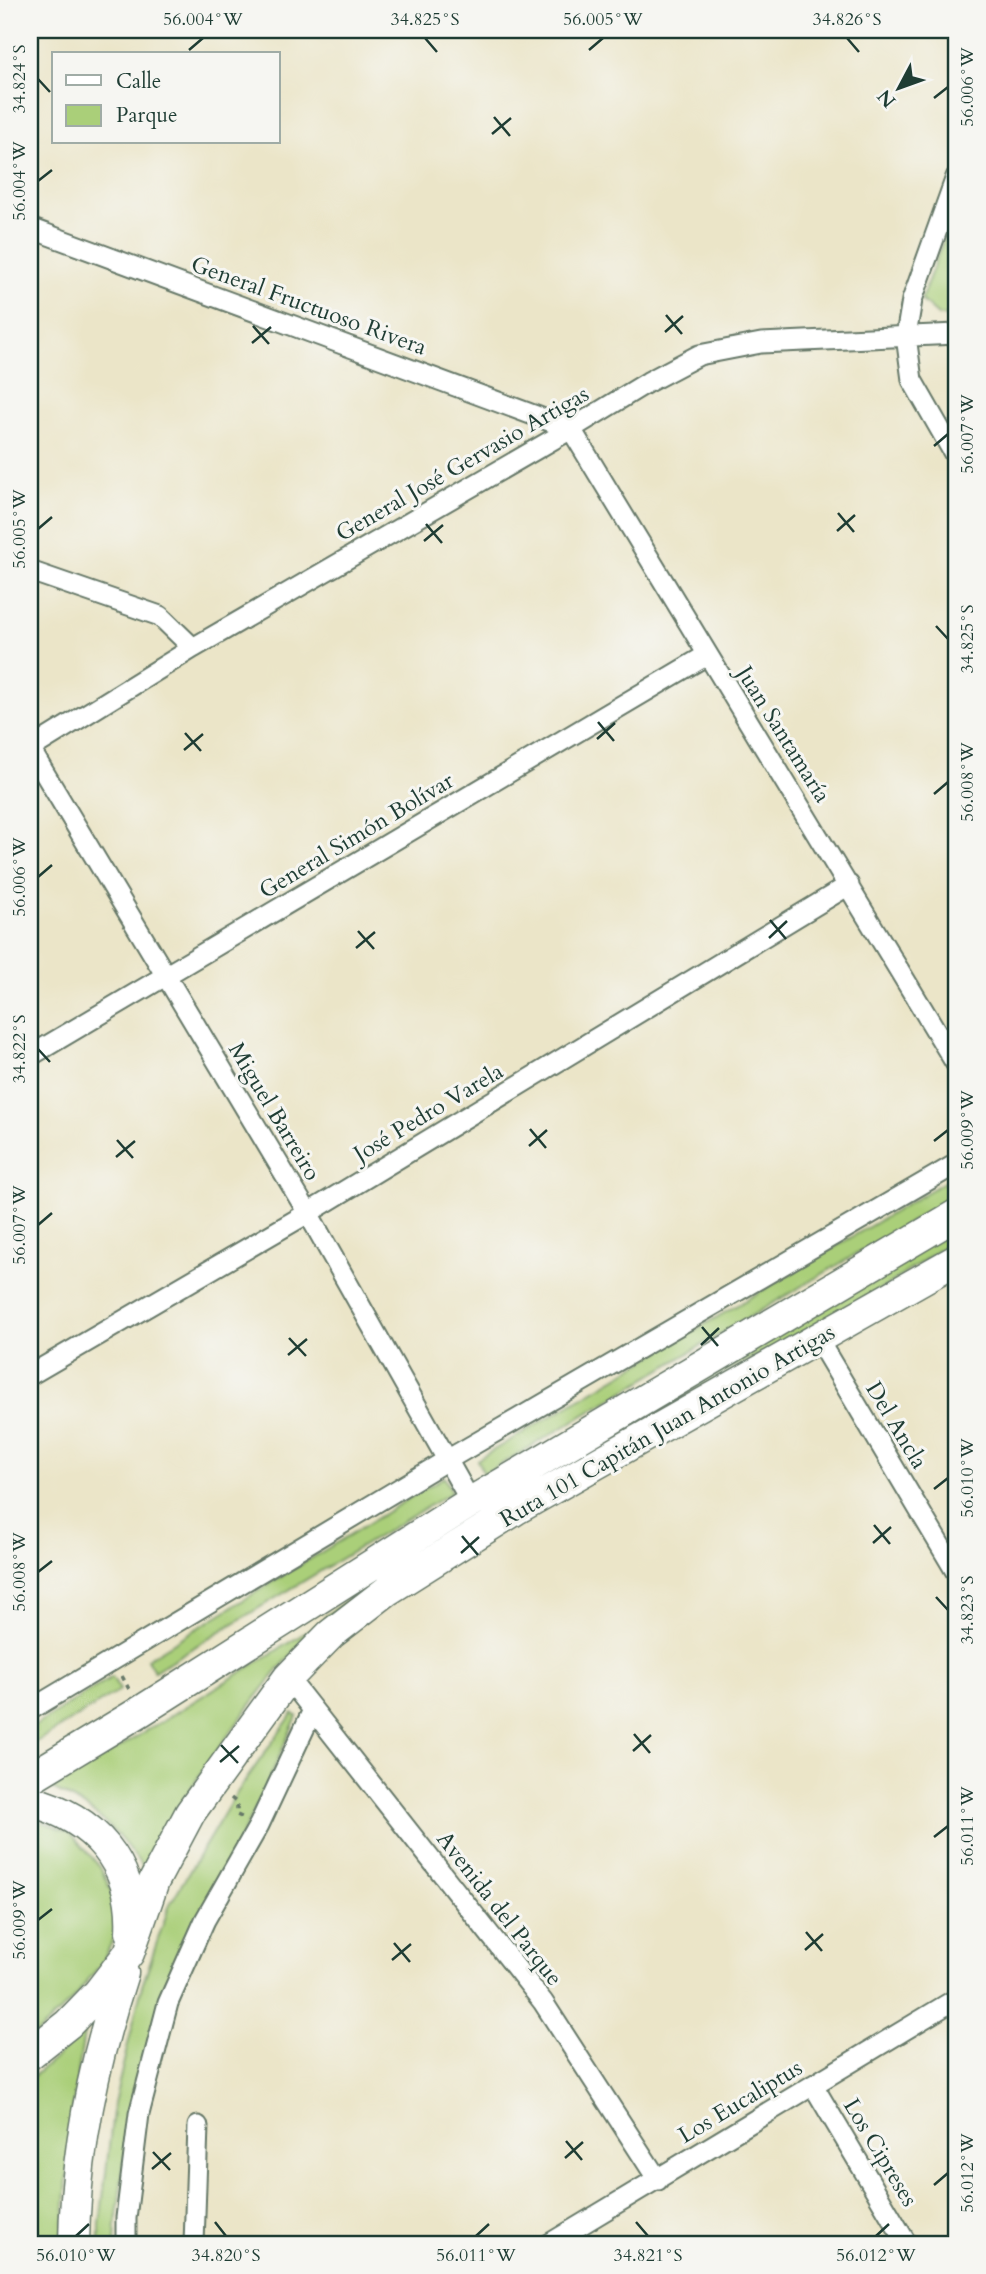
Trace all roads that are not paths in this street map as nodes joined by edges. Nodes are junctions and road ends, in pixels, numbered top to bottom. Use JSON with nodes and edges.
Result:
{"nodes":[{"id":1,"x":956,"y":177,"type":"edge"},
{"id":2,"x":30,"y":228,"type":"edge"},
{"id":3,"x":956,"y":334,"type":"edge"},
{"id":4,"x":906,"y":336,"type":"junction"},
{"id":5,"x":571,"y":429,"type":"junction"},
{"id":6,"x":956,"y":457,"type":"edge"},
{"id":7,"x":30,"y":571,"type":"edge"},
{"id":8,"x":193,"y":648,"type":"junction"},
{"id":9,"x":707,"y":655,"type":"junction"},
{"id":10,"x":30,"y":749,"type":"edge"},
{"id":11,"x":849,"y":885,"type":"junction"},
{"id":12,"x":165,"y":976,"type":"junction"},
{"id":13,"x":30,"y":1056,"type":"edge"},
{"id":14,"x":956,"y":1064,"type":"edge"},
{"id":15,"x":956,"y":1164,"type":"edge"},
{"id":16,"x":308,"y":1213,"type":"junction"},
{"id":17,"x":956,"y":1215,"type":"edge"},
{"id":18,"x":956,"y":1260,"type":"edge"},
{"id":19,"x":817,"y":1338,"type":"junction"},
{"id":20,"x":30,"y":1375,"type":"edge"},
{"id":21,"x":447,"y":1460,"type":"junction"},
{"id":22,"x":471,"y":1502,"type":"junction"},
{"id":23,"x":956,"y":1572,"type":"edge"},
{"id":24,"x":288,"y":1678,"type":"junction"},
{"id":25,"x":30,"y":1710,"type":"edge"},
{"id":26,"x":313,"y":1710,"type":"junction"},
{"id":27,"x":30,"y":1778,"type":"edge"},
{"id":28,"x":30,"y":1801,"type":"edge"},
{"id":29,"x":129,"y":1953,"type":"junction"},
{"id":30,"x":956,"y":1998,"type":"edge"},
{"id":31,"x":30,"y":2054,"type":"edge"},
{"id":32,"x":813,"y":2085,"type":"junction"},
{"id":33,"x":198,"y":2126,"type":"dead end"},
{"id":34,"x":658,"y":2180,"type":"junction"},
{"id":35,"x":74,"y":2244,"type":"edge"},
{"id":36,"x":126,"y":2244,"type":"edge"},
{"id":37,"x":194,"y":2244,"type":"edge"},
{"id":38,"x":550,"y":2244,"type":"edge"},
{"id":39,"x":907,"y":2244,"type":"edge"}],
"edges":[{"from":1,"to":4,"type":"street"},
{"from":2,"to":5,"type":"street","name":"General Fructuoso Rivera"},
{"from":3,"to":4,"type":"street","name":"General José Gervasio Artigas"},
{"from":4,"to":5,"type":"street","name":"General José Gervasio Artigas"},
{"from":4,"to":6,"type":"street"},
{"from":5,"to":8,"type":"street","name":"General José Gervasio Artigas"},
{"from":5,"to":9,"type":"street","name":"Juan Santamaría"},
{"from":7,"to":8,"type":"street"},
{"from":8,"to":10,"type":"street","name":"General José Gervasio Artigas"},
{"from":9,"to":11,"type":"street","name":"Juan Santamaría"},
{"from":9,"to":12,"type":"street","name":"General Simón Bolívar"},
{"from":10,"to":12,"type":"street","name":"Miguel Barreiro"},
{"from":11,"to":14,"type":"street","name":"Juan Santamaría"},
{"from":11,"to":16,"type":"street","name":"José Pedro Varela"},
{"from":12,"to":13,"type":"street","name":"General Simón Bolívar"},
{"from":12,"to":16,"type":"street","name":"Miguel Barreiro"},
{"from":15,"to":21,"type":"street"},
{"from":16,"to":20,"type":"street","name":"José Pedro Varela"},
{"from":16,"to":21,"type":"street","name":"Miguel Barreiro"},
{"from":17,"to":22,"type":"highway","name":"Ruta 101 Capitán Juan Antonio Artigas"},
{"from":18,"to":19,"type":"highway","name":"Ruta 101 Capitán Juan Antonio Artigas"},
{"from":19,"to":23,"type":"street","name":"Del Ancla"},
{"from":19,"to":24,"type":"highway","name":"Ruta 101 Capitán Juan Antonio Artigas"},
{"from":21,"to":22,"type":"street","name":"Miguel Barreiro"},
{"from":21,"to":25,"type":"street"},
{"from":22,"to":27,"type":"highway","name":"Ruta 101 Capitán Juan Antonio Artigas"},
{"from":24,"to":26,"type":"street","name":"Avenida del Parque"},
{"from":24,"to":29,"type":"highway","name":"Ruta 101 Capitán Juan Antonio Artigas"},
{"from":26,"to":34,"type":"street","name":"Avenida del Parque"},
{"from":26,"to":36,"type":"street"},
{"from":28,"to":29,"type":"highway"},
{"from":29,"to":31,"type":"highway","name":"Ruta 101 Capitán Juan Antonio Artigas"},
{"from":29,"to":35,"type":"highway"},
{"from":30,"to":32,"type":"street","name":"Los Eucaliptus"},
{"from":32,"to":34,"type":"street","name":"Los Eucaliptus"},
{"from":32,"to":39,"type":"street","name":"Los Cipreses"},
{"from":33,"to":37,"type":"street"},
{"from":34,"to":38,"type":"street","name":"Los Eucaliptus"}]}
